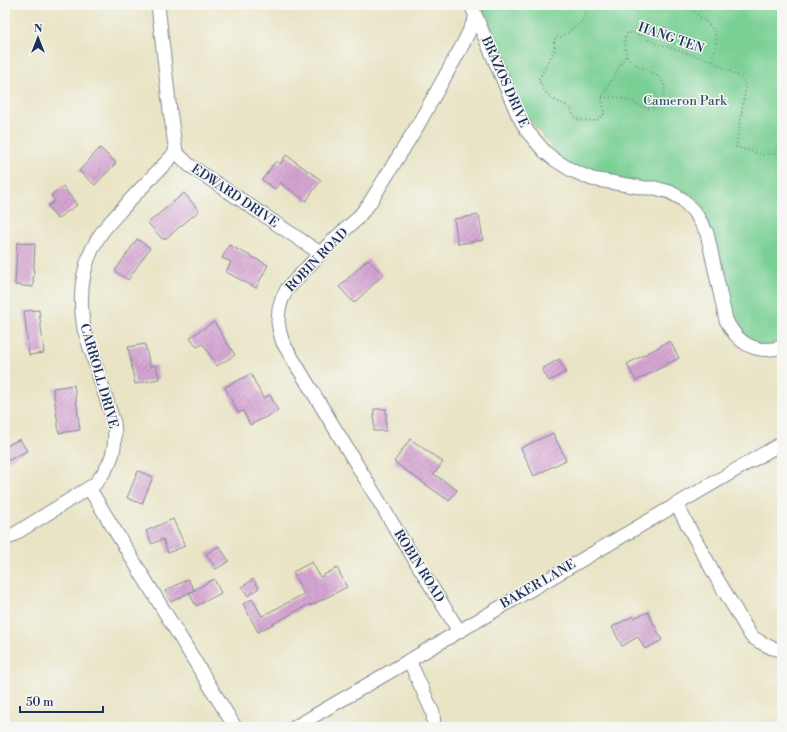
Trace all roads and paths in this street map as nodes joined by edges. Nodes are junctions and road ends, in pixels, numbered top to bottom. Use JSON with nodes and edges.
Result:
{"nodes":[{"id":1,"x":158,"y":5,"type":"edge"},
{"id":2,"x":590,"y":5,"type":"edge"},
{"id":3,"x":688,"y":5,"type":"edge"},
{"id":4,"x":473,"y":11,"type":"edge"},
{"id":5,"x":626,"y":56,"type":"junction"},
{"id":6,"x":712,"y":61,"type":"junction"},
{"id":7,"x":602,"y":96,"type":"junction"},
{"id":8,"x":782,"y":135,"type":"edge"},
{"id":9,"x":176,"y":152,"type":"junction"},
{"id":10,"x":320,"y":253,"type":"junction"},
{"id":11,"x":782,"y":347,"type":"edge"},
{"id":12,"x":782,"y":443,"type":"edge"},
{"id":13,"x":89,"y":488,"type":"junction"},
{"id":14,"x":676,"y":504,"type":"junction"},
{"id":15,"x":5,"y":540,"type":"edge"},
{"id":16,"x":459,"y":631,"type":"junction"},
{"id":17,"x":782,"y":650,"type":"edge"},
{"id":18,"x":409,"y":660,"type":"junction"},
{"id":19,"x":235,"y":727,"type":"edge"},
{"id":20,"x":295,"y":727,"type":"edge"},
{"id":21,"x":434,"y":727,"type":"edge"}],
"edges":[{"from":1,"to":9,"type":"street"},
{"from":2,"to":7,"type":"path"},
{"from":3,"to":6,"type":"path","name":"HANG TEN"},
{"from":4,"to":10,"type":"street","name":"ROBIN ROAD"},
{"from":4,"to":11,"type":"street","name":"BRAZOS DRIVE"},
{"from":5,"to":6,"type":"path","name":"HANG TEN"},
{"from":5,"to":7,"type":"path"},
{"from":5,"to":7,"type":"path"},
{"from":6,"to":8,"type":"path"},
{"from":9,"to":10,"type":"street","name":"EDWARD DRIVE"},
{"from":9,"to":13,"type":"street","name":"CARROLL DRIVE"},
{"from":10,"to":16,"type":"street","name":"ROBIN ROAD"},
{"from":12,"to":14,"type":"street","name":"BAKER LANE"},
{"from":13,"to":15,"type":"street","name":"CARROLL DRIVE"},
{"from":13,"to":19,"type":"street"},
{"from":14,"to":16,"type":"street","name":"BAKER LANE"},
{"from":14,"to":17,"type":"street"},
{"from":16,"to":18,"type":"street","name":"BAKER LANE"},
{"from":18,"to":20,"type":"street","name":"BAKER LANE"},
{"from":18,"to":21,"type":"street"}]}
